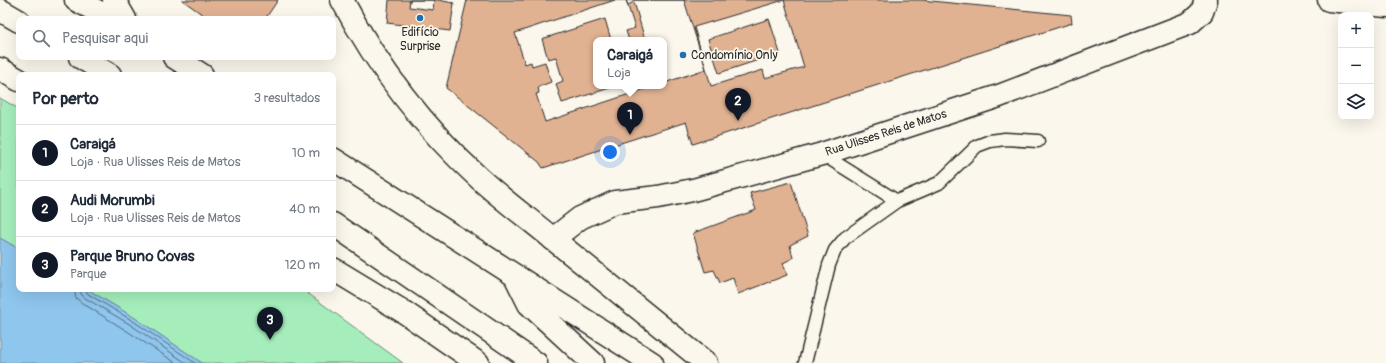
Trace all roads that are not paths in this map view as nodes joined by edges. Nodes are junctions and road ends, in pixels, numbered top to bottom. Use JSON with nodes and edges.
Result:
{"nodes":[{"id":1,"x":76,"y":0,"type":"edge"},
{"id":2,"x":114,"y":0,"type":"edge"},
{"id":3,"x":342,"y":0,"type":"edge"},
{"id":4,"x":1206,"y":0,"type":"edge"},
{"id":5,"x":1329,"y":0,"type":"edge"},
{"id":6,"x":1386,"y":6,"type":"edge"},
{"id":7,"x":0,"y":10,"type":"edge"},
{"id":8,"x":106,"y":16,"type":"edge"},
{"id":9,"x":123,"y":16,"type":"edge"},
{"id":10,"x":16,"y":19,"type":"edge"},
{"id":11,"x":85,"y":60,"type":"edge"},
{"id":12,"x":179,"y":60,"type":"edge"},
{"id":13,"x":0,"y":69,"type":"edge"},
{"id":14,"x":105,"y":72,"type":"edge"},
{"id":15,"x":197,"y":72,"type":"edge"},
{"id":16,"x":16,"y":78,"type":"edge"},
{"id":17,"x":1038,"y":141,"type":"dead end"},
{"id":18,"x":822,"y":154,"type":"junction"},
{"id":19,"x":336,"y":161,"type":"edge"},
{"id":20,"x":897,"y":201,"type":"junction"},
{"id":21,"x":336,"y":226,"type":"edge"},
{"id":22,"x":553,"y":239,"type":"junction"},
{"id":23,"x":336,"y":271,"type":"edge"},
{"id":24,"x":515,"y":276,"type":"junction"},
{"id":25,"x":478,"y":363,"type":"edge"},
{"id":26,"x":536,"y":363,"type":"edge"},
{"id":27,"x":593,"y":363,"type":"edge"},
{"id":28,"x":652,"y":363,"type":"edge"},
{"id":29,"x":706,"y":363,"type":"edge"},
{"id":30,"x":806,"y":363,"type":"edge"}],
"edges":[{"from":1,"to":8,"type":"main road"},
{"from":2,"to":9,"type":"main road"},
{"from":3,"to":22,"type":"main road"},
{"from":4,"to":18,"type":"main road","name":"Rua Ulisses Reis de Matos"},
{"from":5,"to":6,"type":"main road"},
{"from":7,"to":10,"type":"main road"},
{"from":11,"to":14,"type":"main road"},
{"from":12,"to":15,"type":"main road"},
{"from":13,"to":16,"type":"main road"},
{"from":17,"to":20,"type":"lane"},
{"from":18,"to":20,"type":"lane"},
{"from":18,"to":22,"type":"main road","name":"Rua Ulisses Reis de Matos"},
{"from":19,"to":24,"type":"main road"},
{"from":20,"to":30,"type":"lane"},
{"from":21,"to":26,"type":"main road"},
{"from":22,"to":29,"type":"main road"},
{"from":23,"to":25,"type":"main road"},
{"from":24,"to":27,"type":"main road"},
{"from":24,"to":28,"type":"main road"}]}
